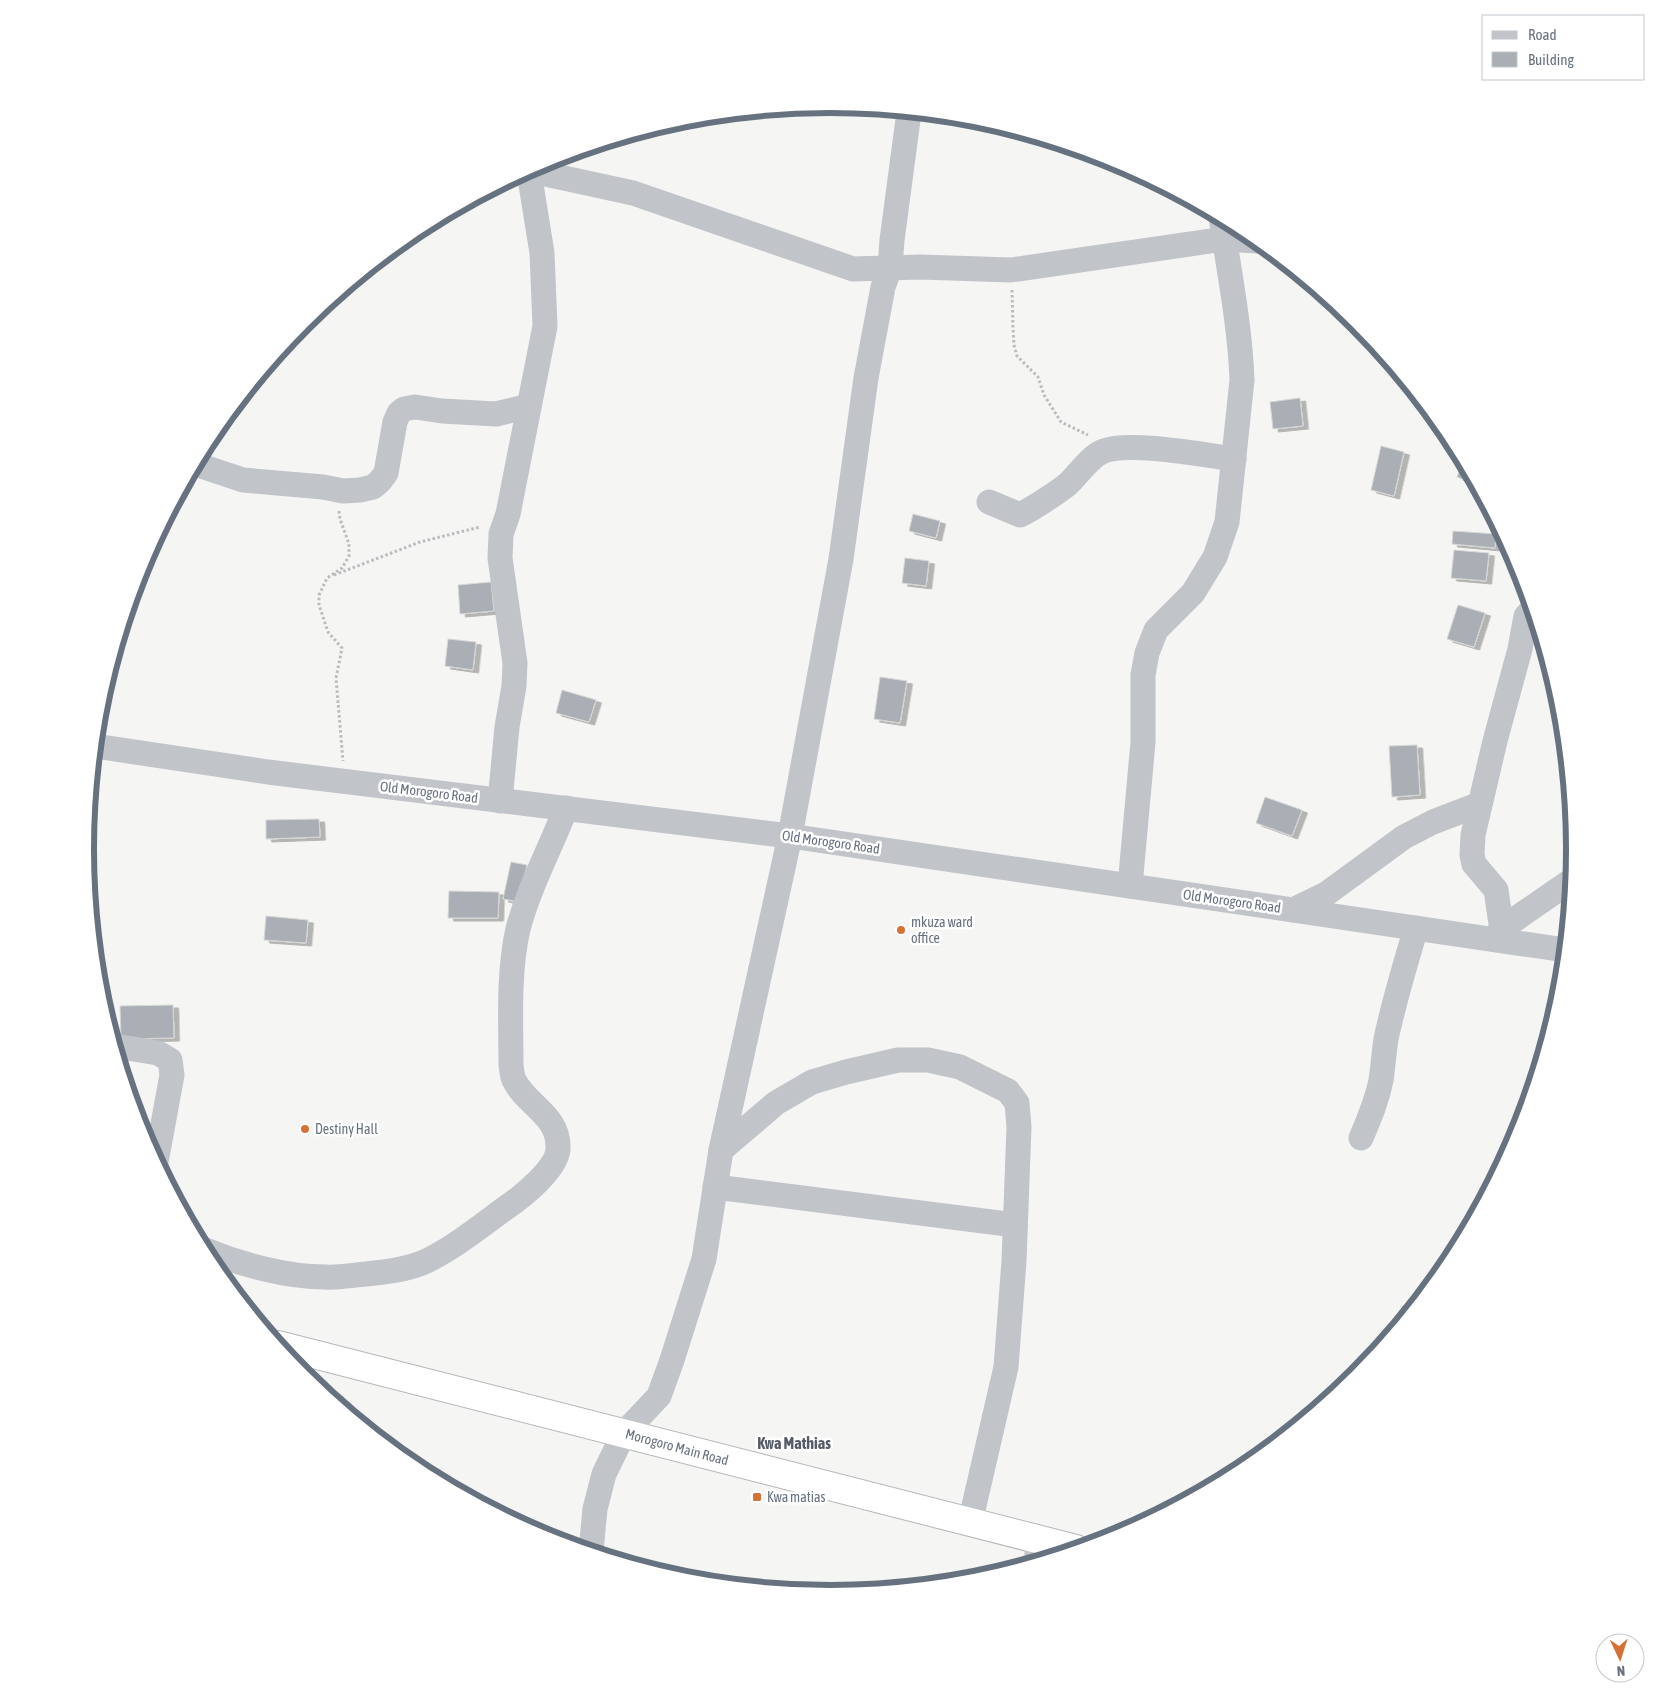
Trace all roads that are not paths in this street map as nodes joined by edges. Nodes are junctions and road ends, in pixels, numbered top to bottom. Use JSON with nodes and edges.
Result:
{"nodes":[{"id":1,"x":908,"y":117,"type":"edge"},
{"id":2,"x":539,"y":173,"type":"edge"},
{"id":3,"x":529,"y":178,"type":"edge"},
{"id":4,"x":1222,"y":228,"type":"edge"},
{"id":5,"x":887,"y":277,"type":"junction"},
{"id":6,"x":529,"y":406,"type":"junction"},
{"id":7,"x":1234,"y":459,"type":"junction"},
{"id":8,"x":201,"y":466,"type":"edge"},
{"id":9,"x":989,"y":502,"type":"dead end"},
{"id":10,"x":1528,"y":614,"type":"edge"},
{"id":11,"x":101,"y":747,"type":"edge"},
{"id":12,"x":500,"y":801,"type":"junction"},
{"id":13,"x":1480,"y":804,"type":"junction"},
{"id":14,"x":566,"y":808,"type":"junction"},
{"id":15,"x":790,"y":836,"type":"junction"},
{"id":16,"x":1565,"y":885,"type":"edge"},
{"id":17,"x":1130,"y":886,"type":"junction"},
{"id":18,"x":1293,"y":910,"type":"junction"},
{"id":19,"x":1416,"y":928,"type":"junction"},
{"id":20,"x":1500,"y":935,"type":"junction"},
{"id":21,"x":1559,"y":949,"type":"edge"},
{"id":22,"x":121,"y":1047,"type":"edge"},
{"id":23,"x":1361,"y":1138,"type":"dead end"},
{"id":24,"x":158,"y":1149,"type":"edge"},
{"id":25,"x":721,"y":1150,"type":"junction"},
{"id":26,"x":715,"y":1187,"type":"junction"},
{"id":27,"x":1016,"y":1225,"type":"junction"},
{"id":28,"x":215,"y":1253,"type":"edge"},
{"id":29,"x":291,"y":1351,"type":"edge"},
{"id":30,"x":624,"y":1433,"type":"junction"},
{"id":31,"x":970,"y":1523,"type":"junction"},
{"id":32,"x":592,"y":1545,"type":"edge"},
{"id":33,"x":1037,"y":1550,"type":"edge"},
{"id":34,"x":1055,"y":1550,"type":"edge"}],
"edges":[{"from":1,"to":5,"type":"street"},
{"from":2,"to":5,"type":"street"},
{"from":3,"to":6,"type":"street"},
{"from":4,"to":5,"type":"street"},
{"from":4,"to":7,"type":"street"},
{"from":5,"to":15,"type":"street"},
{"from":6,"to":8,"type":"street"},
{"from":6,"to":12,"type":"street"},
{"from":7,"to":9,"type":"street"},
{"from":7,"to":17,"type":"street"},
{"from":10,"to":13,"type":"street"},
{"from":11,"to":12,"type":"street","name":"Old Morogoro Road"},
{"from":12,"to":14,"type":"street","name":"Old Morogoro Road"},
{"from":13,"to":18,"type":"street"},
{"from":13,"to":20,"type":"street"},
{"from":14,"to":15,"type":"street","name":"Old Morogoro Road"},
{"from":14,"to":28,"type":"street"},
{"from":15,"to":17,"type":"street","name":"Old Morogoro Road"},
{"from":15,"to":25,"type":"street"},
{"from":16,"to":20,"type":"street"},
{"from":17,"to":18,"type":"street","name":"Old Morogoro Road"},
{"from":18,"to":19,"type":"street","name":"Old Morogoro Road"},
{"from":19,"to":20,"type":"street","name":"Old Morogoro Road"},
{"from":19,"to":23,"type":"street"},
{"from":20,"to":21,"type":"street","name":"Old Morogoro Road"},
{"from":22,"to":24,"type":"street"},
{"from":25,"to":26,"type":"street"},
{"from":25,"to":27,"type":"street"},
{"from":26,"to":27,"type":"street"},
{"from":26,"to":30,"type":"street"},
{"from":27,"to":31,"type":"street"},
{"from":29,"to":30,"type":"highway","name":"Morogoro Main Road"},
{"from":30,"to":31,"type":"highway","name":"Morogoro Main Road"},
{"from":30,"to":32,"type":"street"},
{"from":31,"to":33,"type":"highway","name":"Morogoro Main Road"},
{"from":33,"to":34,"type":"highway","name":"Morogoro Main Road"}]}
